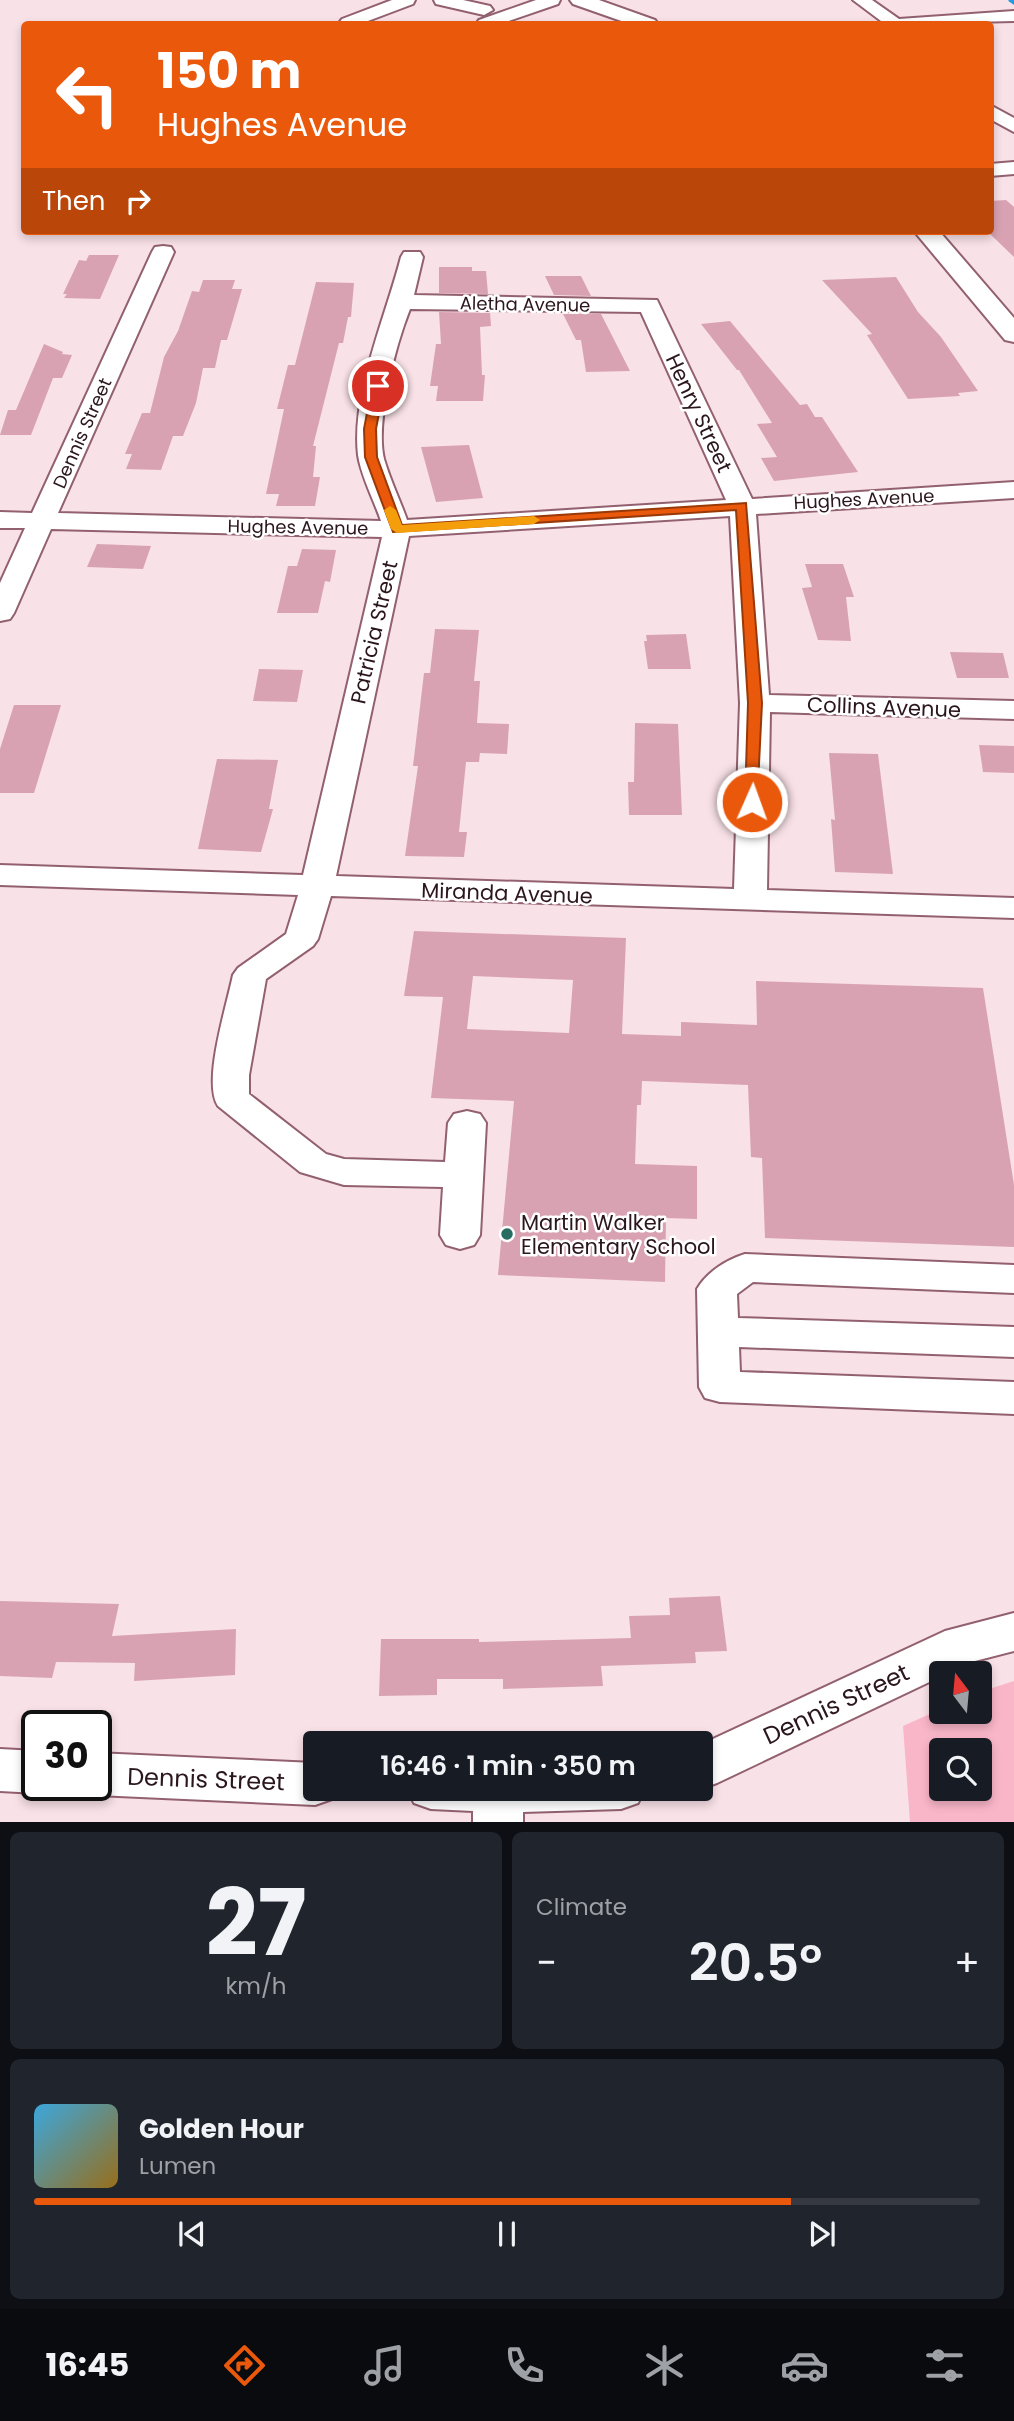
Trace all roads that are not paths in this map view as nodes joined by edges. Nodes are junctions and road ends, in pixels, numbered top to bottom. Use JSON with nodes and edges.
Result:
{"nodes":[{"id":1,"x":407,"y":0,"type":"edge"},
{"id":2,"x":442,"y":0,"type":"edge"},
{"id":3,"x":552,"y":0,"type":"edge"},
{"id":4,"x":580,"y":0,"type":"edge"},
{"id":5,"x":860,"y":0,"type":"edge"},
{"id":6,"x":1014,"y":16,"type":"edge"},
{"id":7,"x":485,"y":17,"type":"edge"},
{"id":8,"x":353,"y":21,"type":"edge"},
{"id":9,"x":640,"y":21,"type":"edge"},
{"id":10,"x":891,"y":21,"type":"edge"},
{"id":11,"x":940,"y":21,"type":"edge"},
{"id":12,"x":994,"y":114,"type":"edge"},
{"id":13,"x":1014,"y":126,"type":"edge"},
{"id":14,"x":1014,"y":168,"type":"edge"},
{"id":15,"x":994,"y":170,"type":"edge"},
{"id":16,"x":929,"y":235,"type":"edge"},
{"id":17,"x":163,"y":252,"type":"dead end"},
{"id":18,"x":412,"y":257,"type":"dead end"},
{"id":19,"x":401,"y":302,"type":"junction"},
{"id":20,"x":649,"y":305,"type":"joint"},
{"id":21,"x":1014,"y":334,"type":"edge"},
{"id":22,"x":1014,"y":490,"type":"edge"},
{"id":23,"x":742,"y":506,"type":"junction"},
{"id":24,"x":0,"y":520,"type":"edge"},
{"id":25,"x":42,"y":521,"type":"junction"},
{"id":26,"x":397,"y":529,"type":"junction"},
{"id":27,"x":0,"y":612,"type":"edge"},
{"id":28,"x":755,"y":703,"type":"junction"},
{"id":29,"x":1014,"y":710,"type":"edge"},
{"id":30,"x":0,"y":875,"type":"edge"},
{"id":31,"x":317,"y":887,"type":"junction"},
{"id":32,"x":750,"y":900,"type":"junction"},
{"id":33,"x":1014,"y":908,"type":"edge"},
{"id":34,"x":467,"y":1123,"type":"dead end"},
{"id":35,"x":463,"y":1175,"type":"junction"},
{"id":36,"x":460,"y":1235,"type":"dead end"},
{"id":37,"x":1014,"y":1279,"type":"edge"},
{"id":38,"x":718,"y":1332,"type":"junction"},
{"id":39,"x":1014,"y":1342,"type":"edge"},
{"id":40,"x":1014,"y":1398,"type":"edge"},
{"id":41,"x":1014,"y":1632,"type":"edge"},
{"id":42,"x":713,"y":1762,"type":"edge"},
{"id":43,"x":0,"y":1770,"type":"edge"},
{"id":44,"x":21,"y":1771,"type":"edge"},
{"id":45,"x":112,"y":1775,"type":"edge"},
{"id":46,"x":303,"y":1783,"type":"edge"},
{"id":47,"x":477,"y":1801,"type":"edge"},
{"id":48,"x":537,"y":1801,"type":"edge"},
{"id":49,"x":498,"y":1807,"type":"edge"}],
"edges":[{"from":1,"to":8,"type":"street"},
{"from":2,"to":7,"type":"street"},
{"from":3,"to":7,"type":"street"},
{"from":4,"to":9,"type":"main road"},
{"from":5,"to":10,"type":"street"},
{"from":6,"to":11,"type":"street"},
{"from":12,"to":13,"type":"street"},
{"from":14,"to":15,"type":"street"},
{"from":16,"to":21,"type":"main road"},
{"from":17,"to":25,"type":"street","name":"Dennis Street"},
{"from":18,"to":19,"type":"street"},
{"from":19,"to":20,"type":"street","name":"Aletha Avenue"},
{"from":19,"to":26,"type":"street"},
{"from":20,"to":23,"type":"street","name":"Henry Street"},
{"from":22,"to":23,"type":"street","name":"Hughes Avenue"},
{"from":23,"to":26,"type":"street","name":"Hughes Avenue"},
{"from":23,"to":28,"type":"street","name":"Henry Street"},
{"from":24,"to":25,"type":"street","name":"Hughes Avenue"},
{"from":25,"to":26,"type":"street","name":"Hughes Avenue"},
{"from":25,"to":27,"type":"street","name":"Dennis Street"},
{"from":26,"to":31,"type":"street","name":"Patricia Street"},
{"from":28,"to":29,"type":"street","name":"Collins Avenue"},
{"from":28,"to":32,"type":"street","name":"Henry Street"},
{"from":30,"to":31,"type":"street","name":"Miranda Avenue"},
{"from":31,"to":32,"type":"street","name":"Miranda Avenue"},
{"from":31,"to":35,"type":"street","name":"Patricia Street"},
{"from":32,"to":33,"type":"street","name":"Miranda Avenue"},
{"from":34,"to":35,"type":"street"},
{"from":35,"to":36,"type":"street"},
{"from":37,"to":38,"type":"street"},
{"from":38,"to":39,"type":"street"},
{"from":38,"to":40,"type":"street"},
{"from":41,"to":42,"type":"street","name":"Dennis Street"},
{"from":43,"to":44,"type":"street"},
{"from":45,"to":46,"type":"street","name":"Dennis Street"},
{"from":47,"to":49,"type":"street"},
{"from":48,"to":49,"type":"street"}]}
